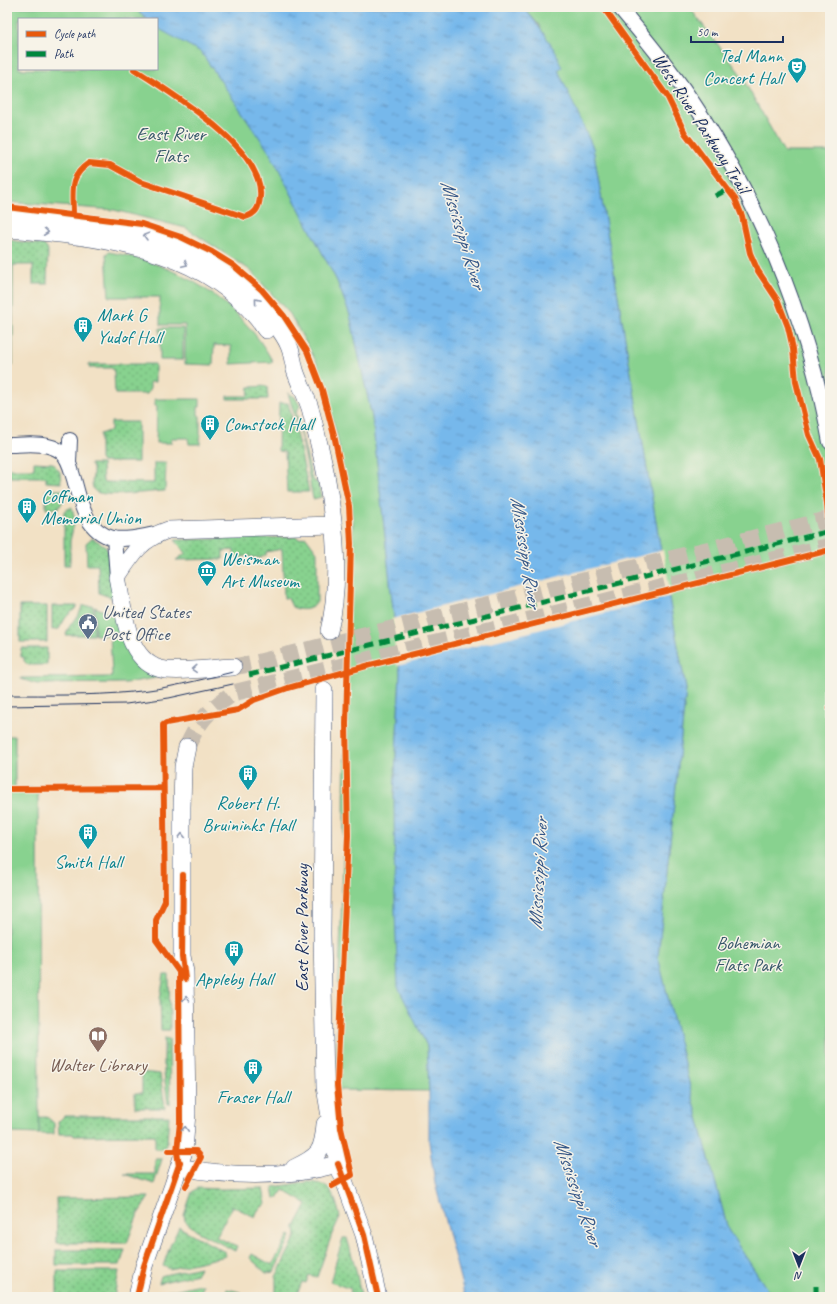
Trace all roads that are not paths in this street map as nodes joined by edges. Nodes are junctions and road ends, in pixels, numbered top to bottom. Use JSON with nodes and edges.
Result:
{"nodes":[{"id":1,"x":619,"y":7,"type":"edge"},
{"id":2,"x":7,"y":215,"type":"edge"},
{"id":3,"x":7,"y":229,"type":"edge"},
{"id":4,"x":296,"y":370,"type":"junction"},
{"id":5,"x":70,"y":440,"type":"dead end"},
{"id":6,"x":830,"y":442,"type":"edge"},
{"id":7,"x":7,"y":445,"type":"edge"},
{"id":8,"x":69,"y":463,"type":"junction"},
{"id":9,"x":333,"y":525,"type":"junction"},
{"id":10,"x":156,"y":534,"type":"junction"},
{"id":11,"x":114,"y":538,"type":"junction"},
{"id":12,"x":117,"y":577,"type":"junction"},
{"id":13,"x":329,"y":631,"type":"dead end"},
{"id":14,"x":233,"y":667,"type":"tunnel mouth"},
{"id":15,"x":324,"y":690,"type":"dead end"},
{"id":16,"x":187,"y":747,"type":"tunnel mouth"},
{"id":17,"x":327,"y":1104,"type":"junction"},
{"id":18,"x":338,"y":1164,"type":"junction"},
{"id":19,"x":179,"y":1167,"type":"junction"},
{"id":20,"x":283,"y":1174,"type":"junction"},
{"id":21,"x":137,"y":1297,"type":"edge"},
{"id":22,"x":378,"y":1297,"type":"edge"}],
"edges":[{"from":1,"to":6,"type":"street"},
{"from":4,"to":2,"type":"street","one_way":true},
{"from":3,"to":4,"type":"street","one_way":true},
{"from":4,"to":9,"type":"street"},
{"from":5,"to":8,"type":"street"},
{"from":7,"to":8,"type":"street"},
{"from":8,"to":11,"type":"street"},
{"from":9,"to":10,"type":"street"},
{"from":9,"to":13,"type":"street"},
{"from":10,"to":11,"type":"street"},
{"from":10,"to":12,"type":"street"},
{"from":11,"to":12,"type":"street"},
{"from":14,"to":12,"type":"street","one_way":true},
{"from":15,"to":17,"type":"street","name":"East River Parkway"},
{"from":19,"to":16,"type":"street","one_way":true},
{"from":17,"to":18,"type":"street","name":"East River Parkway"},
{"from":17,"to":20,"type":"street"},
{"from":18,"to":20,"type":"street"},
{"from":18,"to":22,"type":"street","name":"East River Parkway"},
{"from":19,"to":20,"type":"street"},
{"from":19,"to":21,"type":"street"}]}
